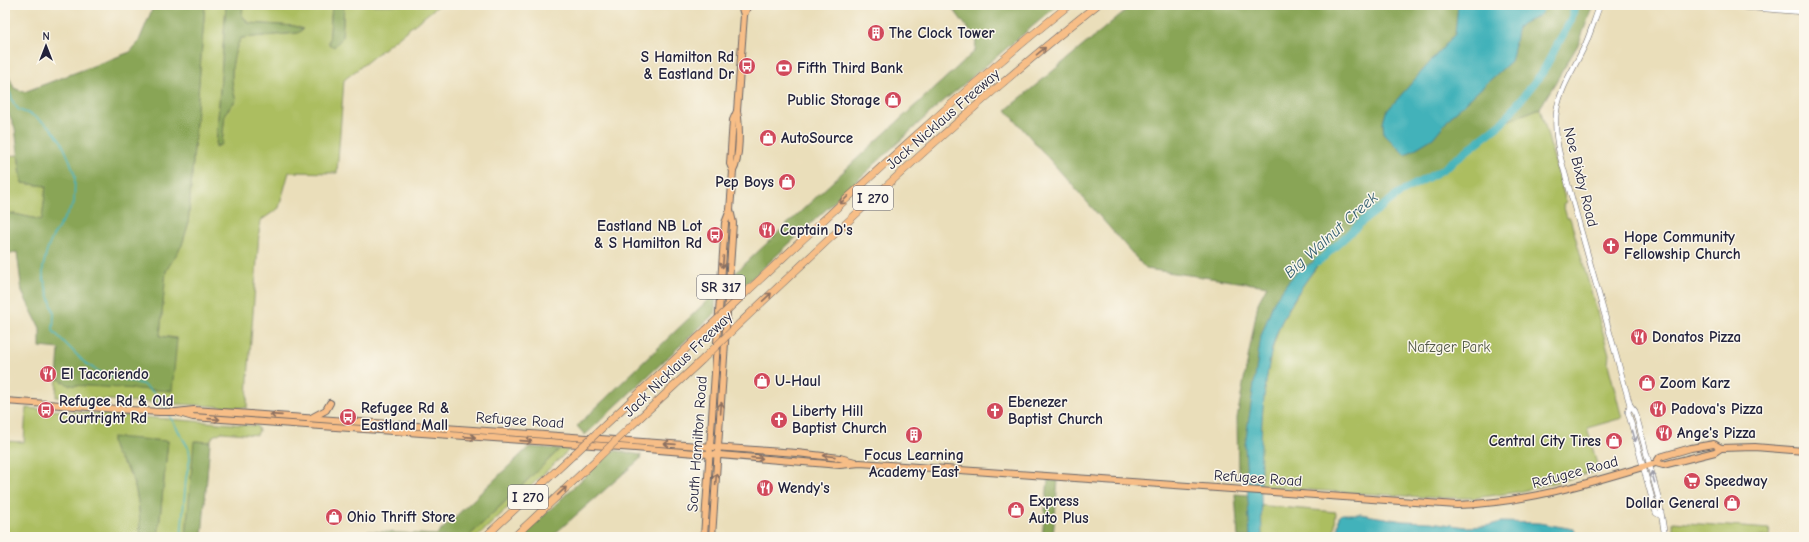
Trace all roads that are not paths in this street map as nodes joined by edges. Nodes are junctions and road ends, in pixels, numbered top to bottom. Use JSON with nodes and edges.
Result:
{"nodes":[{"id":1,"x":741,"y":5,"type":"edge"},
{"id":2,"x":748,"y":5,"type":"edge"},
{"id":3,"x":1069,"y":5,"type":"edge"},
{"id":4,"x":1097,"y":5,"type":"edge"},
{"id":5,"x":1600,"y":5,"type":"edge"},
{"id":6,"x":1718,"y":5,"type":"edge"},
{"id":7,"x":1804,"y":12,"type":"edge"},
{"id":8,"x":744,"y":15,"type":"junction"},
{"id":9,"x":730,"y":210,"type":"junction"},
{"id":10,"x":5,"y":401,"type":"edge"},
{"id":11,"x":330,"y":403,"type":"dead end"},
{"id":12,"x":1630,"y":405,"type":"junction"},
{"id":13,"x":174,"y":412,"type":"junction"},
{"id":14,"x":312,"y":418,"type":"junction"},
{"id":15,"x":709,"y":446,"type":"junction"},
{"id":16,"x":718,"y":447,"type":"junction"},
{"id":17,"x":1721,"y":448,"type":"junction"},
{"id":18,"x":1804,"y":452,"type":"edge"},
{"id":19,"x":709,"y":454,"type":"junction"},
{"id":20,"x":718,"y":455,"type":"junction"},
{"id":21,"x":860,"y":463,"type":"junction"},
{"id":22,"x":1653,"y":464,"type":"junction"},
{"id":23,"x":1642,"y":467,"type":"junction"},
{"id":24,"x":1661,"y":516,"type":"junction"},
{"id":25,"x":486,"y":537,"type":"edge"},
{"id":26,"x":514,"y":537,"type":"edge"},
{"id":27,"x":704,"y":537,"type":"edge"},
{"id":28,"x":712,"y":537,"type":"edge"},
{"id":29,"x":1665,"y":537,"type":"edge"}],
"edges":[{"from":1,"to":8,"type":"main road","name":"South Hamilton Road","number":"SR 317"},
{"from":2,"to":8,"type":"main road","name":"South Hamilton Road","number":"SR 317"},
{"from":3,"to":25,"type":"highway","name":"Jack Nicklaus Freeway","number":"I 270","one_way":true,"bridge":true},
{"from":26,"to":4,"type":"highway","name":"Jack Nicklaus Freeway","number":"I 270","one_way":true,"bridge":true},
{"from":5,"to":12,"type":"street","name":"Noe Bixby Road"},
{"from":6,"to":7,"type":"street"},
{"from":8,"to":9,"type":"main road","name":"South Hamilton Road","number":"SR 317"},
{"from":9,"to":15,"type":"main road","name":"South Hamilton Road","number":"SR 317","one_way":true},
{"from":16,"to":9,"type":"main road","name":"South Hamilton Road","number":"SR 317","one_way":true},
{"from":10,"to":13,"type":"main road","name":"Refugee Road"},
{"from":11,"to":14,"type":"main road"},
{"from":12,"to":22,"type":"street","name":"Noe Bixby Road"},
{"from":12,"to":23,"type":"street","name":"Noe Bixby Road","one_way":true},
{"from":14,"to":13,"type":"main road","name":"Refugee Road","one_way":true},
{"from":13,"to":19,"type":"main road","name":"Refugee Road","one_way":true},
{"from":15,"to":14,"type":"main road","name":"Refugee Road","one_way":true},
{"from":15,"to":16,"type":"main road","name":"Refugee Road"},
{"from":15,"to":19,"type":"main road","name":"South Hamilton Road","number":"SR 317"},
{"from":16,"to":20,"type":"main road","name":"South Hamilton Road","number":"SR 317"},
{"from":21,"to":16,"type":"main road","name":"Refugee Road","one_way":true},
{"from":17,"to":18,"type":"main road"},
{"from":17,"to":22,"type":"main road"},
{"from":17,"to":22,"type":"main road"},
{"from":19,"to":20,"type":"main road","name":"Refugee Road"},
{"from":19,"to":27,"type":"main road","name":"South Hamilton Road","number":"SR 317"},
{"from":20,"to":21,"type":"main road","name":"Refugee Road","one_way":true},
{"from":28,"to":20,"type":"main road","name":"South Hamilton Road","number":"SR 317","one_way":true},
{"from":21,"to":23,"type":"main road","name":"Refugee Road"},
{"from":22,"to":23,"type":"main road","name":"Refugee Road"},
{"from":24,"to":22,"type":"street","name":"Noe Bixby Road","one_way":true},
{"from":23,"to":24,"type":"street","name":"Noe Bixby Road"},
{"from":24,"to":29,"type":"street","name":"Noe Bixby Road"}]}
